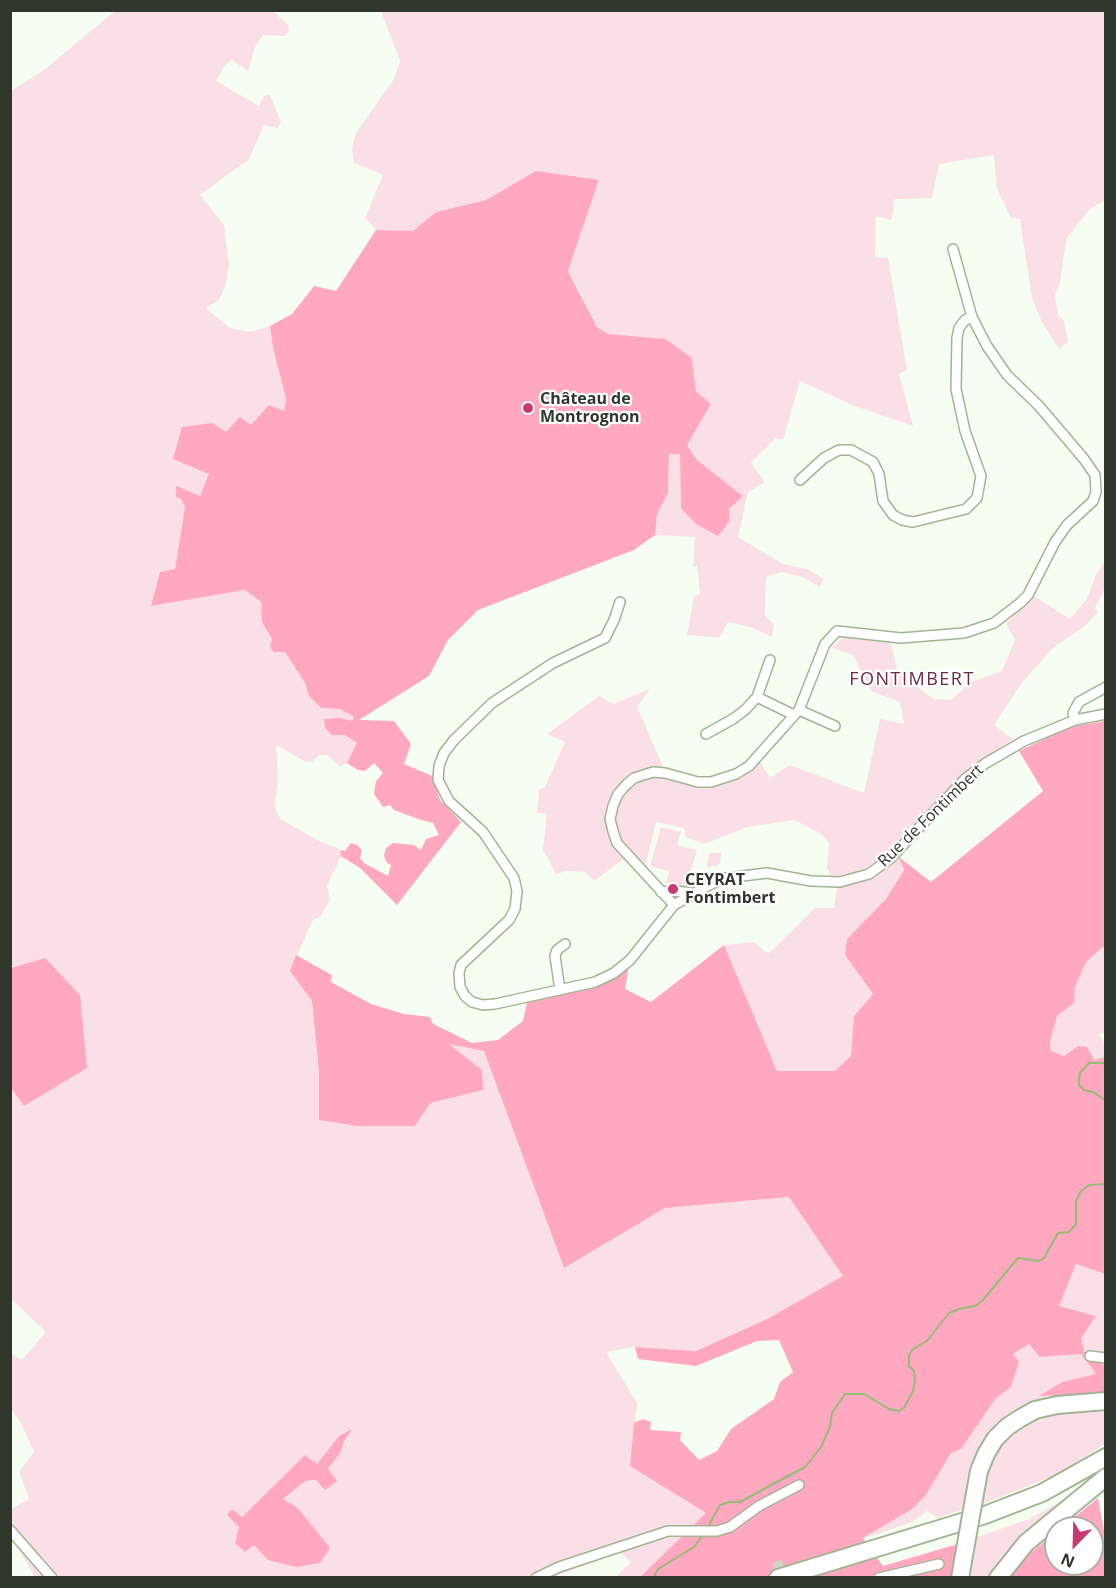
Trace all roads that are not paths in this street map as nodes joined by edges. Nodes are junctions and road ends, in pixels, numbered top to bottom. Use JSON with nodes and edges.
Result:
{"nodes":[{"id":1,"x":952,"y":249,"type":"dead end"},
{"id":2,"x":972,"y":317,"type":"junction"},
{"id":3,"x":800,"y":480,"type":"dead end"},
{"id":4,"x":620,"y":602,"type":"dead end"},
{"id":5,"x":770,"y":660,"type":"dead end"},
{"id":6,"x":1106,"y":687,"type":"edge"},
{"id":7,"x":757,"y":697,"type":"junction"},
{"id":8,"x":796,"y":713,"type":"junction"},
{"id":9,"x":1106,"y":714,"type":"edge"},
{"id":10,"x":1075,"y":720,"type":"junction"},
{"id":11,"x":835,"y":726,"type":"dead end"},
{"id":12,"x":706,"y":734,"type":"dead end"},
{"id":13,"x":661,"y":892,"type":"junction"},
{"id":14,"x":693,"y":893,"type":"junction"},
{"id":15,"x":674,"y":905,"type":"junction"},
{"id":16,"x":565,"y":944,"type":"dead end"},
{"id":17,"x":560,"y":990,"type":"junction"},
{"id":18,"x":1090,"y":1356,"type":"dead end"},
{"id":19,"x":1106,"y":1358,"type":"edge"},
{"id":20,"x":1106,"y":1401,"type":"edge"},
{"id":21,"x":1106,"y":1457,"type":"edge"},
{"id":22,"x":1106,"y":1468,"type":"edge"},
{"id":23,"x":1106,"y":1478,"type":"edge"},
{"id":24,"x":799,"y":1485,"type":"dead end"},
{"id":25,"x":10,"y":1530,"type":"edge"},
{"id":26,"x":939,"y":1564,"type":"dead end"},
{"id":27,"x":962,"y":1569,"type":"edge"},
{"id":28,"x":52,"y":1578,"type":"edge"},
{"id":29,"x":536,"y":1578,"type":"edge"},
{"id":30,"x":778,"y":1578,"type":"edge"},
{"id":31,"x":809,"y":1578,"type":"edge"},
{"id":32,"x":879,"y":1578,"type":"edge"},
{"id":33,"x":998,"y":1578,"type":"edge"}],
"edges":[{"from":1,"to":2,"type":"street"},
{"from":2,"to":3,"type":"street"},
{"from":2,"to":8,"type":"street"},
{"from":4,"to":17,"type":"street","name":"Rue de Fontimbert"},
{"from":5,"to":7,"type":"street"},
{"from":6,"to":10,"type":"street"},
{"from":7,"to":8,"type":"street"},
{"from":7,"to":12,"type":"street"},
{"from":8,"to":11,"type":"street"},
{"from":8,"to":13,"type":"street"},
{"from":9,"to":10,"type":"street","name":"Rue de Fontimbert"},
{"from":10,"to":14,"type":"street","name":"Rue de Fontimbert"},
{"from":13,"to":14,"type":"street"},
{"from":13,"to":15,"type":"street"},
{"from":14,"to":15,"type":"street","name":"Rue de Fontimbert"},
{"from":15,"to":17,"type":"street","name":"Rue de Fontimbert"},
{"from":16,"to":17,"type":"street"},
{"from":18,"to":19,"type":"street"},
{"from":20,"to":27,"type":"highway","bridge":true},
{"from":21,"to":30,"type":"highway"},
{"from":22,"to":31,"type":"highway"},
{"from":23,"to":33,"type":"highway"},
{"from":24,"to":29,"type":"street"},
{"from":25,"to":28,"type":"street"},
{"from":26,"to":32,"type":"street"}]}
